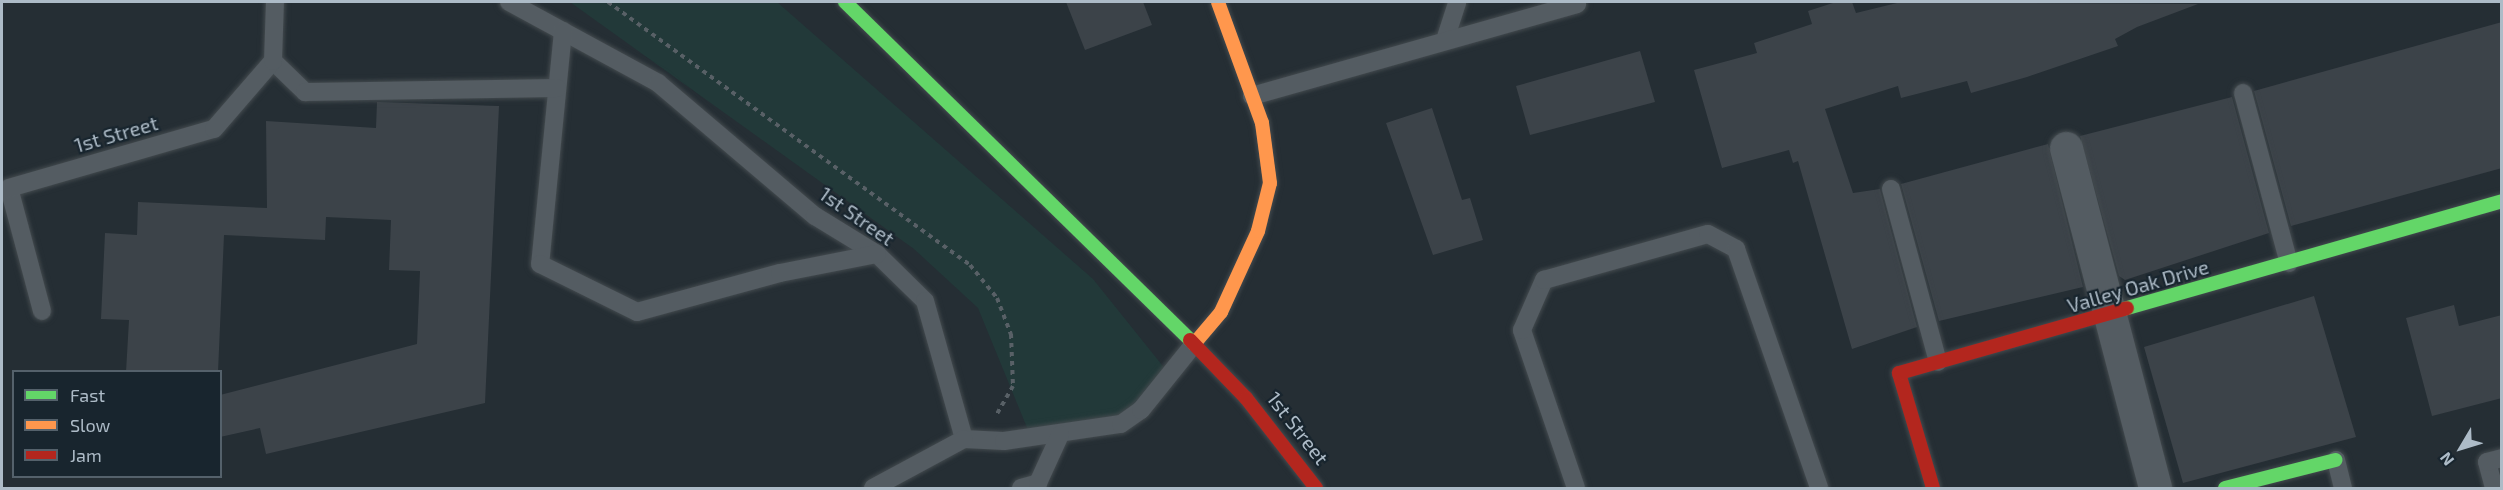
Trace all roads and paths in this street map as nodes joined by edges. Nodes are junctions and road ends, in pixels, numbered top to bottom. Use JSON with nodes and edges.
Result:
{"nodes":[{"id":1,"x":275,"y":2,"type":"edge"},
{"id":2,"x":509,"y":2,"type":"edge"},
{"id":3,"x":608,"y":2,"type":"edge"},
{"id":4,"x":845,"y":2,"type":"edge"},
{"id":5,"x":1218,"y":2,"type":"edge"},
{"id":6,"x":1457,"y":2,"type":"edge"},
{"id":7,"x":1577,"y":4,"type":"dead end"},
{"id":8,"x":563,"y":31,"type":"junction"},
{"id":9,"x":1445,"y":40,"type":"junction"},
{"id":10,"x":273,"y":61,"type":"junction"},
{"id":11,"x":557,"y":88,"type":"junction"},
{"id":12,"x":2243,"y":93,"type":"dead end"},
{"id":13,"x":1252,"y":96,"type":"junction"},
{"id":14,"x":2066,"y":148,"type":"dead end"},
{"id":15,"x":1891,"y":189,"type":"dead end"},
{"id":16,"x":2502,"y":201,"type":"edge"},
{"id":17,"x":877,"y":254,"type":"junction"},
{"id":18,"x":2289,"y":263,"type":"junction"},
{"id":19,"x":42,"y":311,"type":"dead end"},
{"id":20,"x":2111,"y":314,"type":"junction"},
{"id":21,"x":1194,"y":344,"type":"junction"},
{"id":22,"x":1938,"y":362,"type":"junction"},
{"id":23,"x":1060,"y":435,"type":"junction"},
{"id":24,"x":973,"y":440,"type":"junction"},
{"id":25,"x":2502,"y":458,"type":"edge"},
{"id":26,"x":2336,"y":460,"type":"joint"},
{"id":27,"x":873,"y":489,"type":"edge"},
{"id":28,"x":1021,"y":489,"type":"edge"},
{"id":29,"x":1316,"y":489,"type":"edge"},
{"id":30,"x":1576,"y":489,"type":"edge"},
{"id":31,"x":1819,"y":489,"type":"edge"},
{"id":32,"x":1933,"y":489,"type":"edge"},
{"id":33,"x":2155,"y":489,"type":"edge"},
{"id":34,"x":2225,"y":489,"type":"edge"},
{"id":35,"x":2343,"y":489,"type":"edge"},
{"id":36,"x":2494,"y":489,"type":"edge"}],
"edges":[{"from":1,"to":10,"type":"lane"},
{"from":2,"to":8,"type":"lane","name":"1st Street"},
{"from":3,"to":24,"type":"path"},
{"from":4,"to":21,"type":"street","name":"1st Street"},
{"from":5,"to":13,"type":"street"},
{"from":6,"to":9,"type":"lane"},
{"from":7,"to":9,"type":"lane"},
{"from":8,"to":11,"type":"lane"},
{"from":8,"to":17,"type":"lane","name":"1st Street"},
{"from":9,"to":13,"type":"lane"},
{"from":10,"to":11,"type":"lane"},
{"from":10,"to":19,"type":"lane","name":"1st Street"},
{"from":11,"to":17,"type":"lane"},
{"from":12,"to":18,"type":"lane"},
{"from":13,"to":21,"type":"street"},
{"from":14,"to":20,"type":"street"},
{"from":15,"to":22,"type":"lane"},
{"from":16,"to":18,"type":"street","name":"Valley Oak Drive"},
{"from":17,"to":24,"type":"lane","name":"1st Street"},
{"from":18,"to":20,"type":"street","name":"Valley Oak Drive"},
{"from":20,"to":22,"type":"street","name":"Valley Oak Drive"},
{"from":20,"to":33,"type":"street"},
{"from":21,"to":23,"type":"lane"},
{"from":21,"to":29,"type":"street","name":"1st Street"},
{"from":22,"to":32,"type":"street","name":"Valley Oak Drive"},
{"from":23,"to":24,"type":"lane"},
{"from":23,"to":28,"type":"lane"},
{"from":24,"to":27,"type":"lane"},
{"from":25,"to":36,"type":"lane"},
{"from":26,"to":34,"type":"street"},
{"from":26,"to":35,"type":"lane"},
{"from":30,"to":31,"type":"lane"}]}
